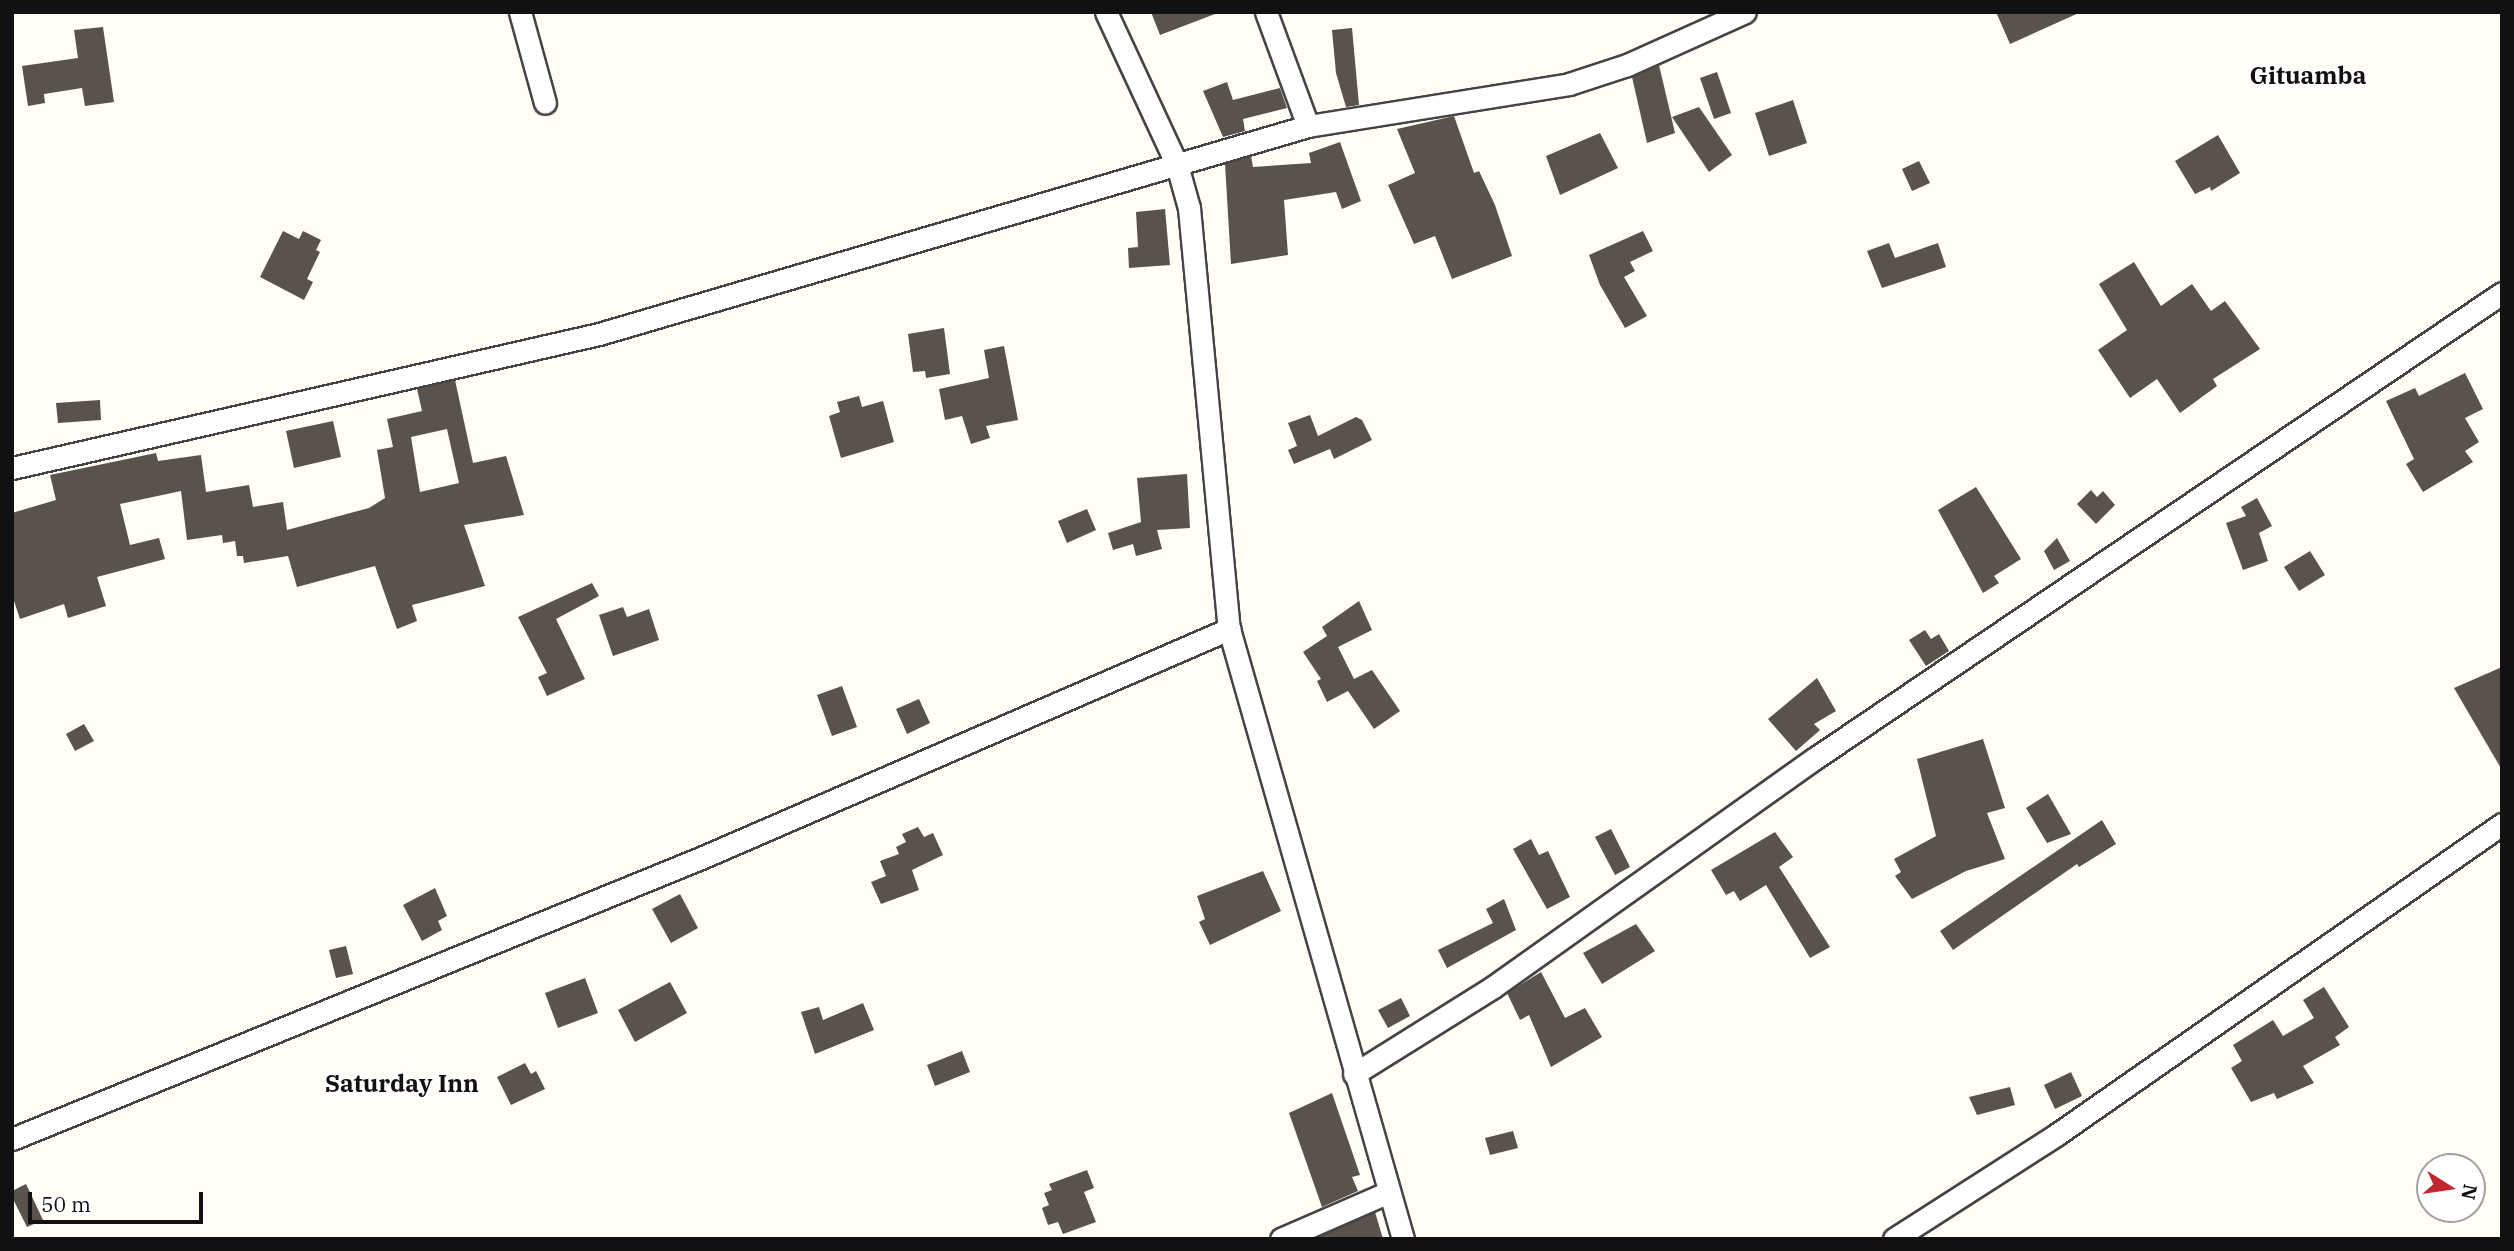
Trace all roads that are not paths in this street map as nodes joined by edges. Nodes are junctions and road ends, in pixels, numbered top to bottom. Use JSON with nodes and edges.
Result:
{"nodes":[{"id":1,"x":520,"y":12,"type":"edge"},
{"id":2,"x":1105,"y":12,"type":"edge"},
{"id":3,"x":1266,"y":12,"type":"edge"},
{"id":4,"x":1745,"y":12,"type":"edge"},
{"id":5,"x":545,"y":103,"type":"dead end"},
{"id":6,"x":1308,"y":127,"type":"junction"},
{"id":7,"x":1177,"y":165,"type":"junction"},
{"id":8,"x":2502,"y":293,"type":"edge"},
{"id":9,"x":12,"y":468,"type":"edge"},
{"id":10,"x":1229,"y":629,"type":"junction"},
{"id":11,"x":2502,"y":824,"type":"edge"},
{"id":12,"x":1354,"y":1074,"type":"junction"},
{"id":13,"x":12,"y":1139,"type":"edge"},
{"id":14,"x":1389,"y":1192,"type":"junction"},
{"id":15,"x":1281,"y":1239,"type":"edge"},
{"id":16,"x":1403,"y":1239,"type":"edge"},
{"id":17,"x":1894,"y":1239,"type":"edge"}],
"edges":[{"from":1,"to":5,"type":"street"},
{"from":2,"to":7,"type":"street"},
{"from":3,"to":6,"type":"street"},
{"from":4,"to":6,"type":"street"},
{"from":6,"to":7,"type":"street"},
{"from":7,"to":9,"type":"street"},
{"from":7,"to":10,"type":"street"},
{"from":8,"to":12,"type":"street"},
{"from":10,"to":12,"type":"street"},
{"from":10,"to":13,"type":"street"},
{"from":11,"to":17,"type":"street"},
{"from":12,"to":14,"type":"street"},
{"from":14,"to":15,"type":"street"},
{"from":14,"to":16,"type":"street"}]}
